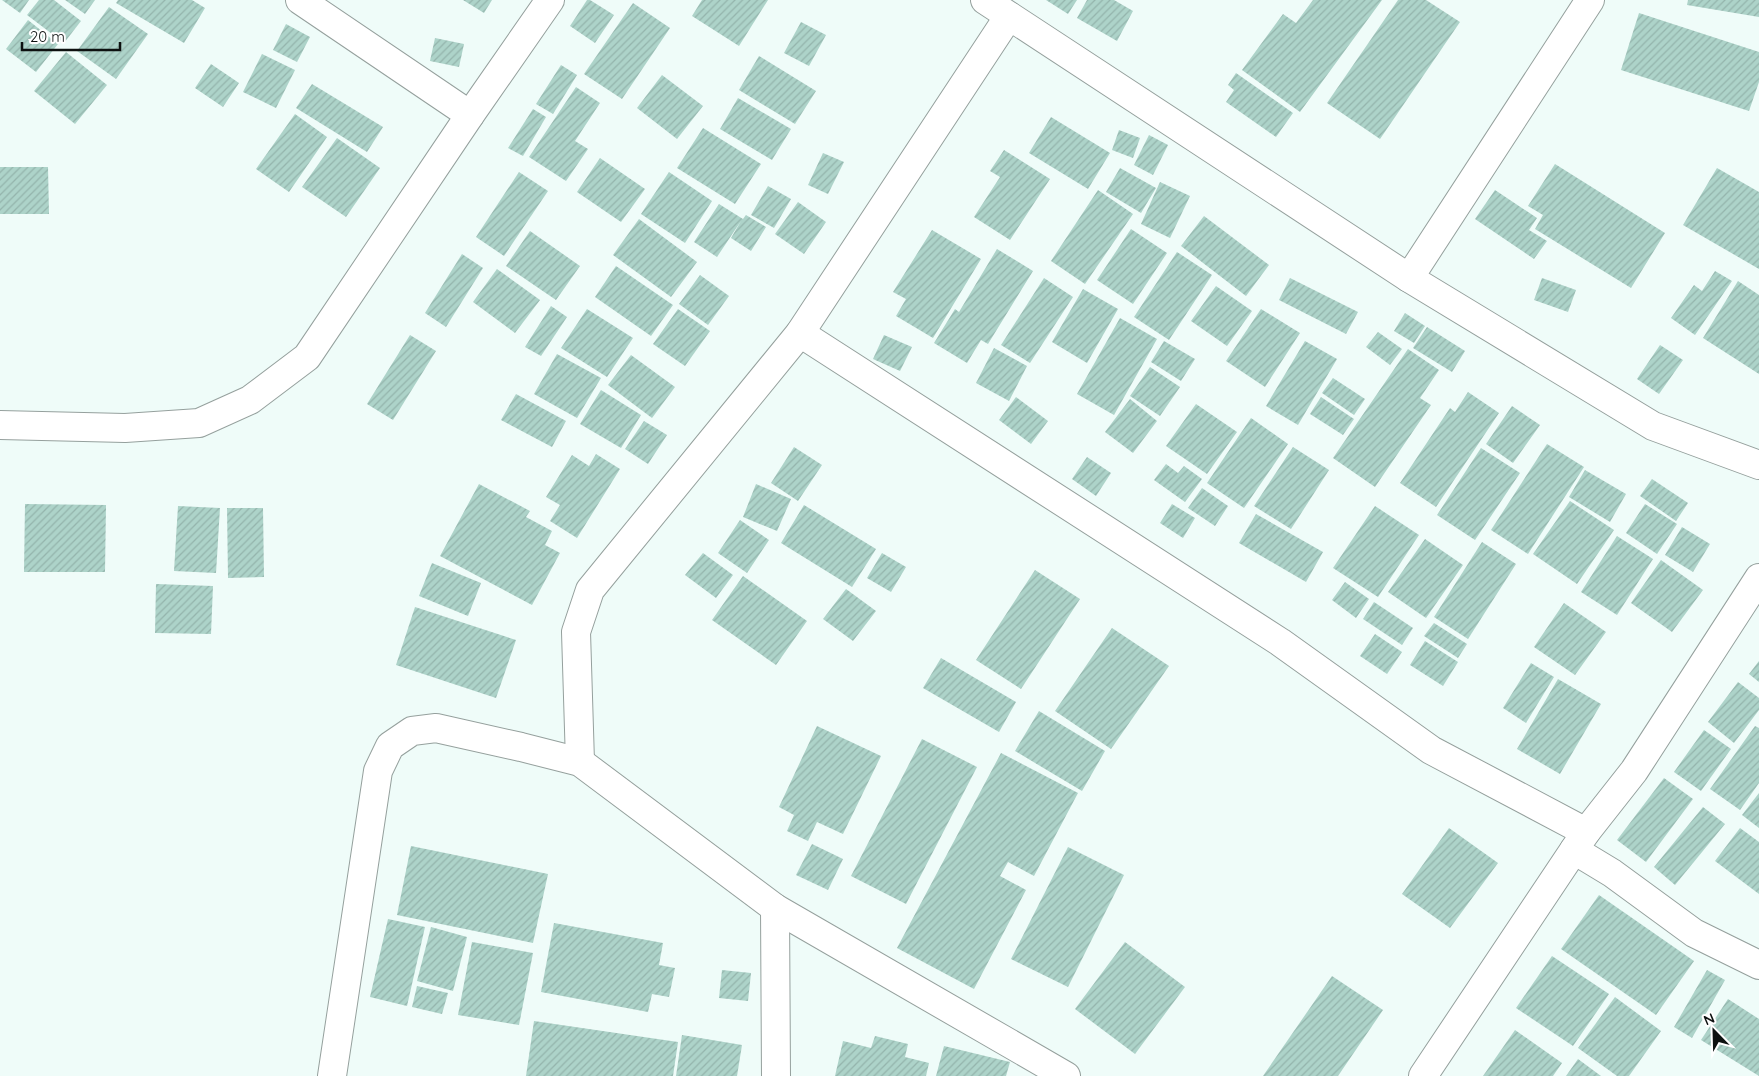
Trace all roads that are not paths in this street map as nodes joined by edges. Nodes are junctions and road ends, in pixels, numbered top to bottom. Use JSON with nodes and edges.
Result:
{"nodes":[{"id":1,"x":300,"y":0,"type":"edge"},
{"id":2,"x":550,"y":0,"type":"edge"},
{"id":3,"x":985,"y":0,"type":"edge"},
{"id":4,"x":1590,"y":0,"type":"edge"},
{"id":5,"x":1009,"y":16,"type":"junction"},
{"id":6,"x":470,"y":115,"type":"junction"},
{"id":7,"x":1409,"y":278,"type":"junction"},
{"id":8,"x":800,"y":333,"type":"junction"},
{"id":9,"x":0,"y":425,"type":"edge"},
{"id":10,"x":1759,"y":465,"type":"edge"},
{"id":11,"x":1759,"y":578,"type":"edge"},
{"id":12,"x":580,"y":762,"type":"junction"},
{"id":13,"x":1580,"y":841,"type":"junction"},
{"id":14,"x":775,"y":908,"type":"junction"},
{"id":15,"x":1759,"y":965,"type":"edge"},
{"id":16,"x":332,"y":1076,"type":"edge"},
{"id":17,"x":776,"y":1076,"type":"edge"},
{"id":18,"x":1066,"y":1076,"type":"edge"},
{"id":19,"x":1423,"y":1076,"type":"edge"}],
"edges":[{"from":1,"to":6,"type":"street"},
{"from":2,"to":6,"type":"street"},
{"from":3,"to":5,"type":"street"},
{"from":4,"to":7,"type":"street"},
{"from":5,"to":7,"type":"street"},
{"from":5,"to":8,"type":"street"},
{"from":6,"to":9,"type":"street"},
{"from":7,"to":10,"type":"street"},
{"from":8,"to":12,"type":"street"},
{"from":8,"to":13,"type":"street"},
{"from":11,"to":13,"type":"street"},
{"from":12,"to":14,"type":"street"},
{"from":12,"to":16,"type":"street"},
{"from":13,"to":15,"type":"street"},
{"from":13,"to":19,"type":"street"},
{"from":14,"to":17,"type":"street"},
{"from":14,"to":18,"type":"street"}]}
